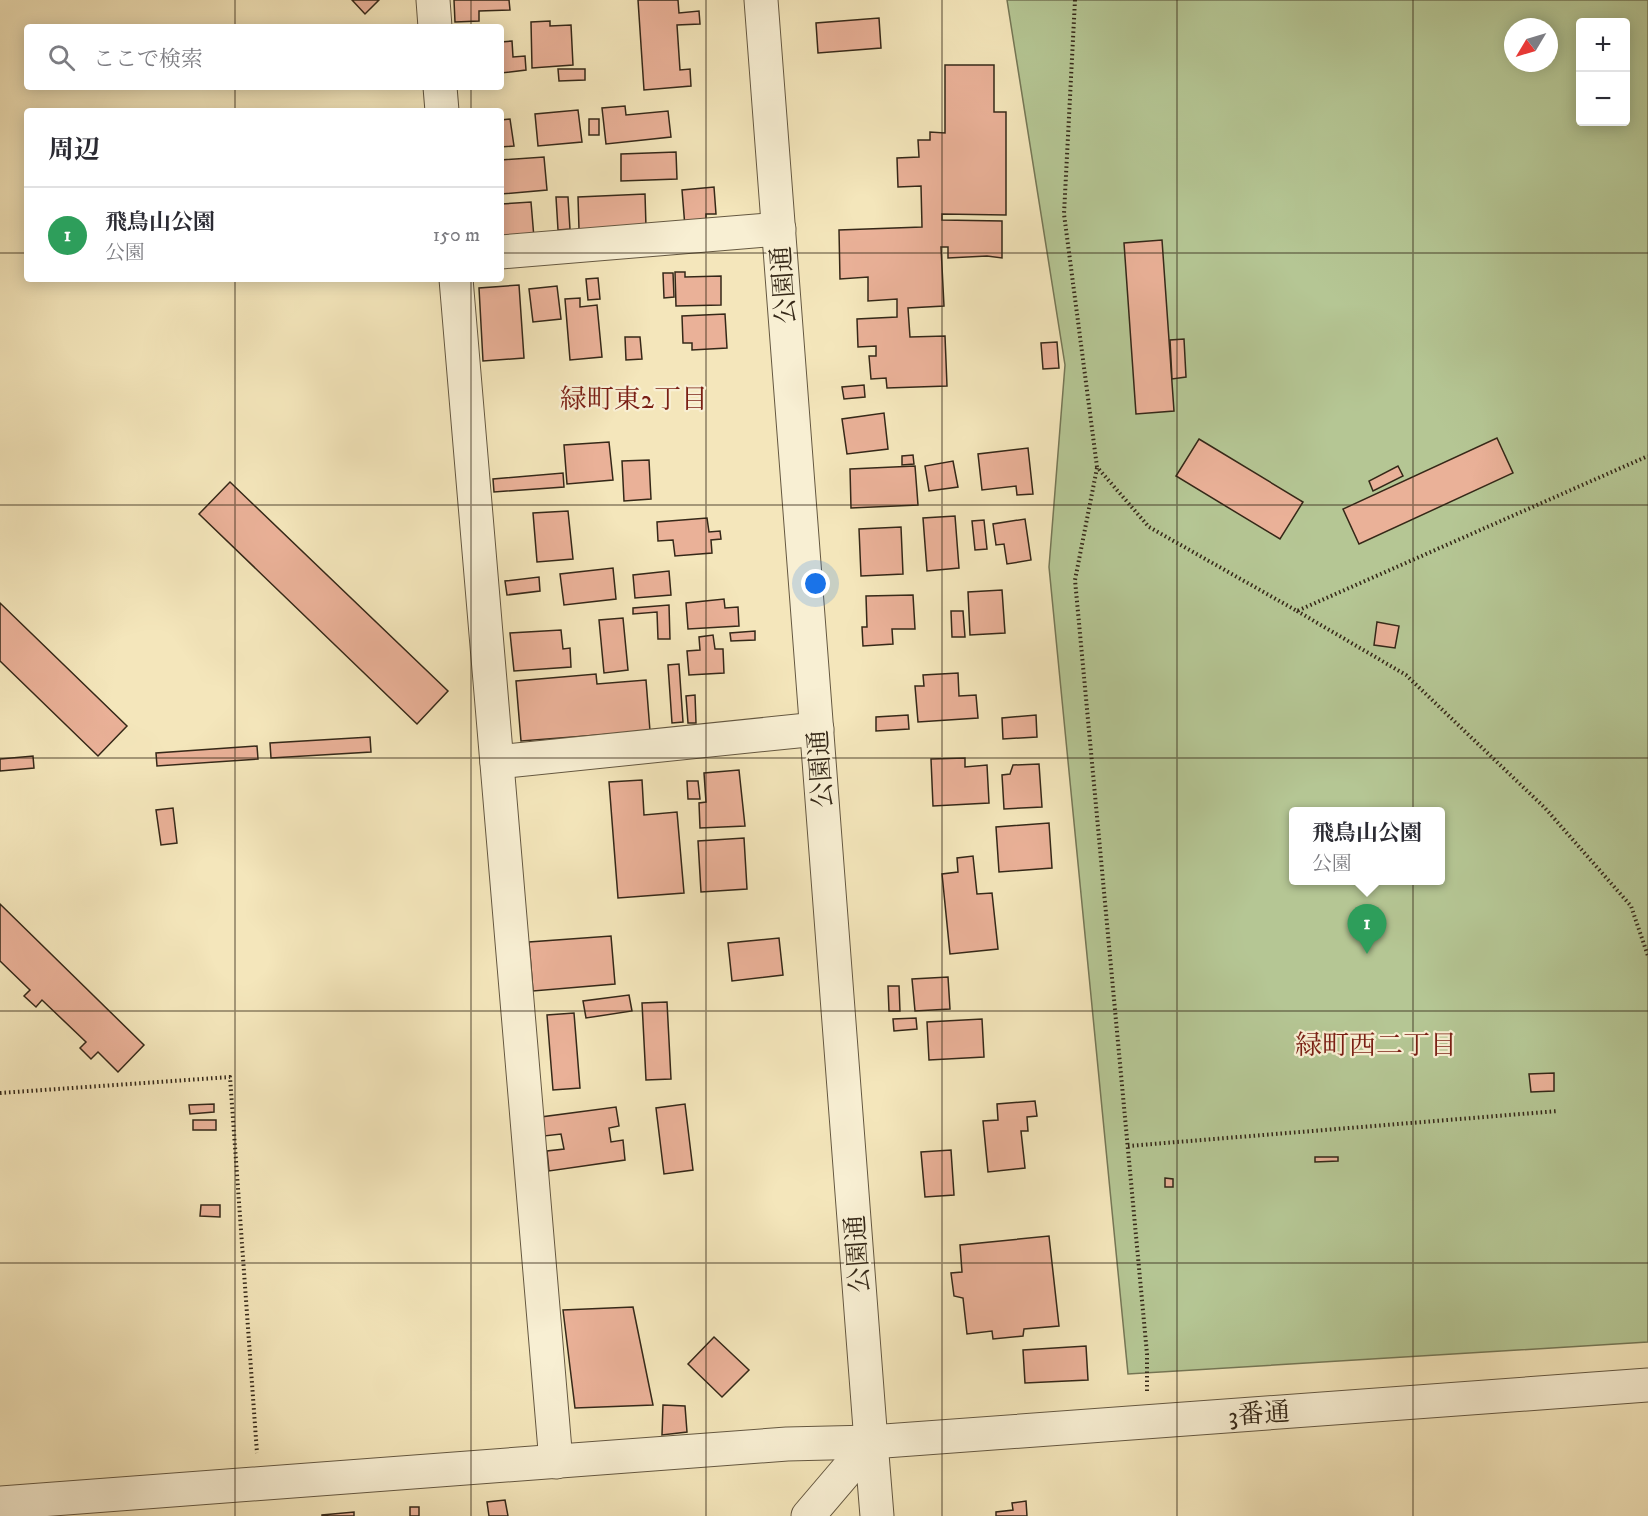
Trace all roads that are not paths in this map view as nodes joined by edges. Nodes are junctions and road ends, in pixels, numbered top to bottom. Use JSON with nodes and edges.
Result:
{"nodes":[{"id":1,"x":432,"y":0,"type":"edge"},
{"id":2,"x":761,"y":0,"type":"edge"},
{"id":3,"x":435,"y":24,"type":"edge"},
{"id":4,"x":440,"y":90,"type":"edge"},
{"id":5,"x":442,"y":108,"type":"edge"},
{"id":6,"x":779,"y":229,"type":"junction"},
{"id":7,"x":504,"y":252,"type":"edge"},
{"id":8,"x":456,"y":282,"type":"edge"},
{"id":9,"x":817,"y":729,"type":"junction"},
{"id":10,"x":497,"y":762,"type":"junction"},
{"id":11,"x":1648,"y":1385,"type":"edge"},
{"id":12,"x":871,"y":1442,"type":"junction"},
{"id":13,"x":556,"y":1461,"type":"junction"},
{"id":14,"x":214,"y":1502,"type":"edge"},
{"id":15,"x":0,"y":1503,"type":"edge"},
{"id":16,"x":808,"y":1516,"type":"edge"},
{"id":17,"x":877,"y":1516,"type":"edge"}],
"edges":[{"from":1,"to":3,"type":"street"},
{"from":2,"to":6,"type":"street","name":"公園通"},
{"from":4,"to":5,"type":"street"},
{"from":6,"to":7,"type":"street"},
{"from":6,"to":9,"type":"street","name":"公園通"},
{"from":8,"to":10,"type":"street"},
{"from":9,"to":10,"type":"street"},
{"from":9,"to":12,"type":"street","name":"公園通"},
{"from":10,"to":13,"type":"street"},
{"from":11,"to":12,"type":"street","name":"3番通"},
{"from":12,"to":13,"type":"street","name":"3番通"},
{"from":12,"to":16,"type":"street"},
{"from":12,"to":17,"type":"street","name":"公園通"},
{"from":13,"to":14,"type":"street","name":"3番通"},
{"from":14,"to":15,"type":"street","name":"3番通"}]}
